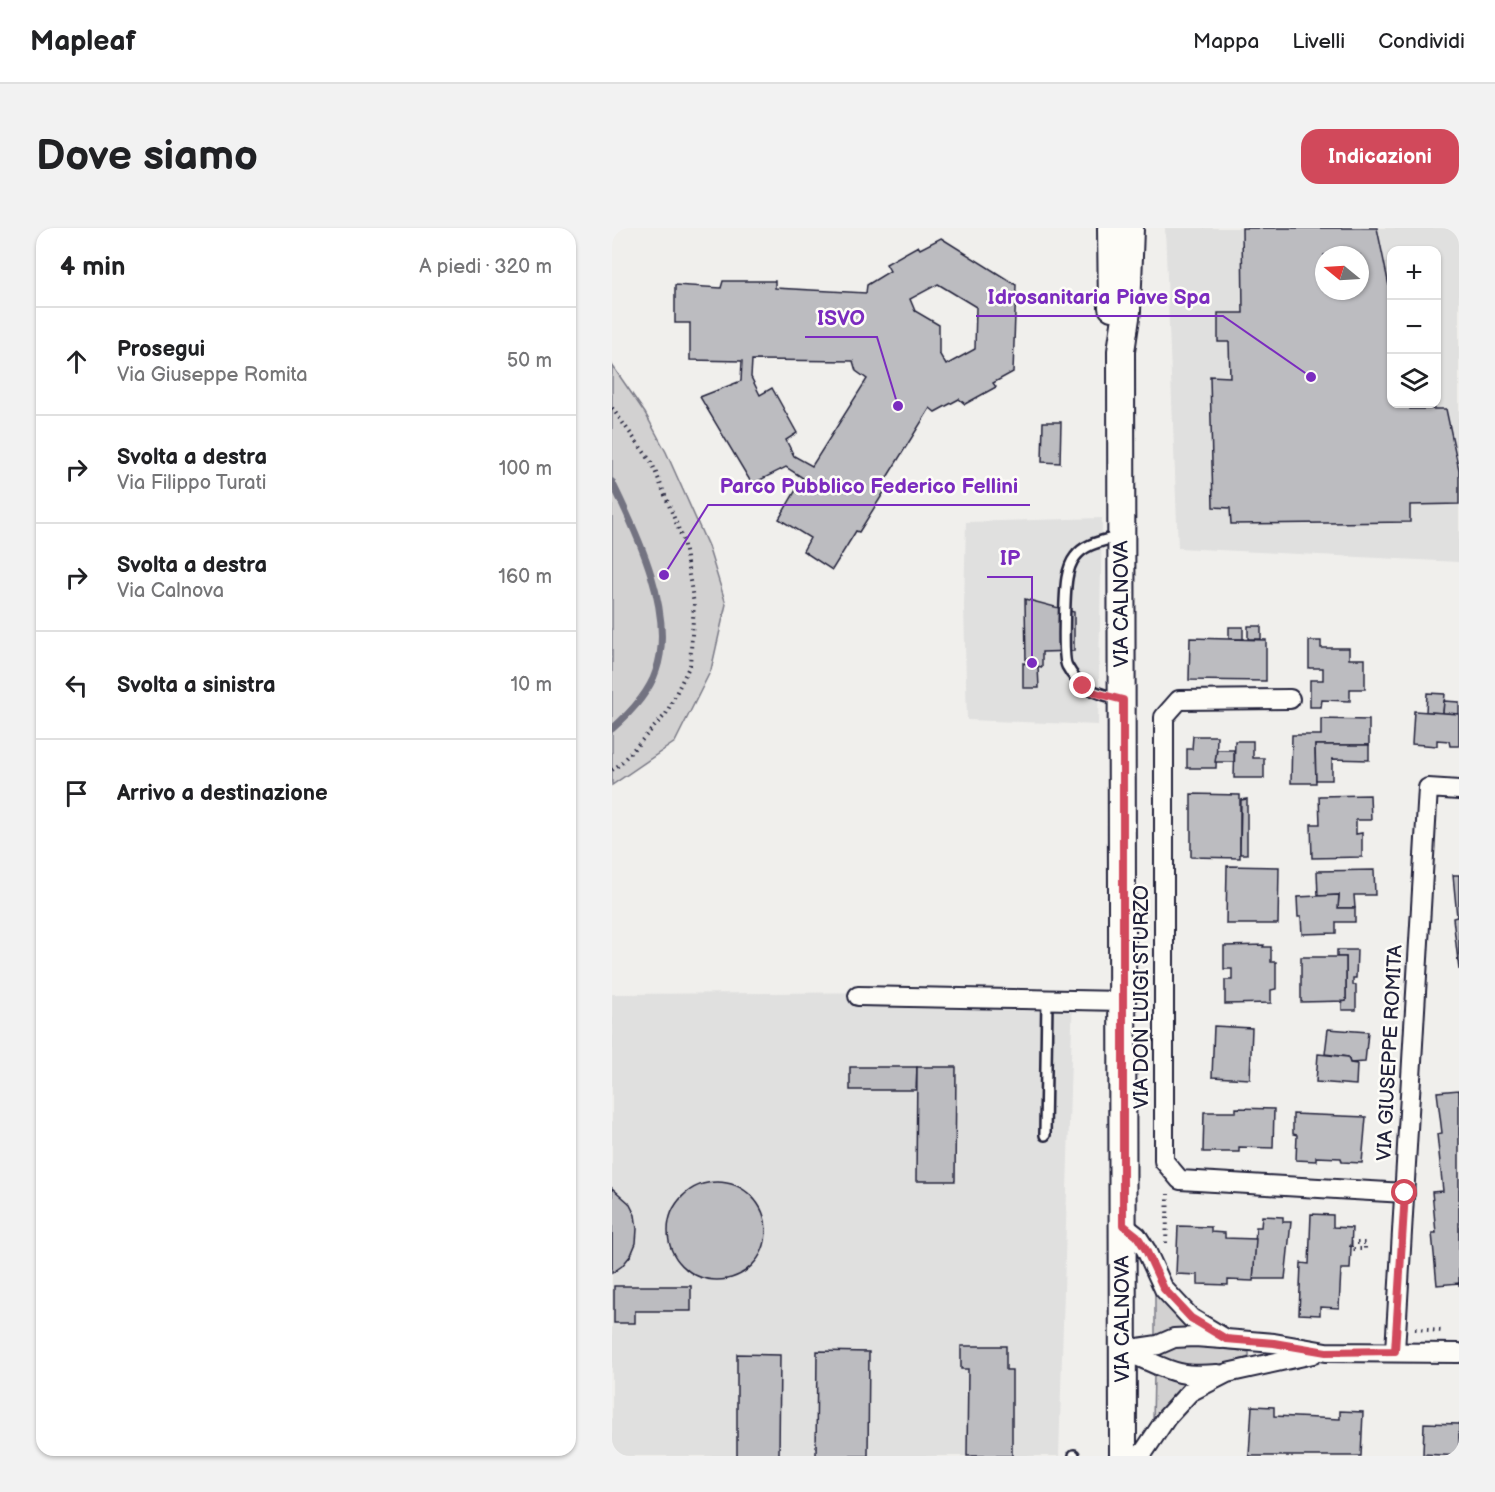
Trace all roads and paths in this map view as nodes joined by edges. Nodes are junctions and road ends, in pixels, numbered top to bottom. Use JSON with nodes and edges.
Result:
{"nodes":[{"id":1,"x":1111,"y":228,"type":"edge"},
{"id":2,"x":1121,"y":228,"type":"edge"},
{"id":3,"x":1130,"y":228,"type":"edge"},
{"id":4,"x":1129,"y":259,"type":"junction"},
{"id":5,"x":1121,"y":351,"type":"junction"},
{"id":6,"x":612,"y":408,"type":"edge"},
{"id":7,"x":1122,"y":535,"type":"junction"},
{"id":8,"x":1290,"y":699,"type":"dead end"},
{"id":9,"x":1123,"y":700,"type":"junction"},
{"id":10,"x":612,"y":770,"type":"edge"},
{"id":11,"x":1459,"y":790,"type":"edge"},
{"id":12,"x":858,"y":996,"type":"dead end"},
{"id":13,"x":1047,"y":1000,"type":"junction"},
{"id":14,"x":1123,"y":1001,"type":"junction"},
{"id":15,"x":1045,"y":1135,"type":"dead end"},
{"id":16,"x":1168,"y":1192,"type":"dead end"},
{"id":17,"x":1405,"y":1193,"type":"junction"},
{"id":18,"x":1123,"y":1225,"type":"junction"},
{"id":19,"x":1166,"y":1247,"type":"dead end"},
{"id":20,"x":1397,"y":1328,"type":"junction"},
{"id":21,"x":1449,"y":1331,"type":"dead end"},
{"id":22,"x":1226,"y":1339,"type":"junction"},
{"id":23,"x":1122,"y":1351,"type":"junction"},
{"id":24,"x":1395,"y":1351,"type":"junction"},
{"id":25,"x":1326,"y":1352,"type":"junction"},
{"id":26,"x":1459,"y":1353,"type":"edge"},
{"id":27,"x":1227,"y":1373,"type":"junction"},
{"id":28,"x":1124,"y":1456,"type":"edge"},
{"id":29,"x":1139,"y":1456,"type":"edge"}],
"edges":[{"from":1,"to":5,"type":"main road","name":"VIA CALNOVA"},
{"from":2,"to":4,"type":"street","name":"VIA CALNOVA"},
{"from":3,"to":4,"type":"main road","name":"VIA CALNOVA"},
{"from":4,"to":5,"type":"main road","name":"VIA CALNOVA"},
{"from":5,"to":7,"type":"main road","name":"VIA CALNOVA"},
{"from":6,"to":10,"type":"path"},
{"from":7,"to":9,"type":"main road","name":"VIA CALNOVA"},
{"from":7,"to":9,"type":"lane"},
{"from":8,"to":17,"type":"street","name":"VIA DON LUIGI STURZO"},
{"from":9,"to":14,"type":"main road","name":"VIA CALNOVA"},
{"from":11,"to":17,"type":"street","name":"VIA GIUSEPPE ROMITA"},
{"from":12,"to":13,"type":"street"},
{"from":13,"to":14,"type":"street"},
{"from":13,"to":15,"type":"lane"},
{"from":14,"to":18,"type":"main road","name":"VIA CALNOVA"},
{"from":16,"to":19,"type":"path"},
{"from":17,"to":20,"type":"street","name":"VIA GIUSEPPE ROMITA"},
{"from":18,"to":22,"type":"street"},
{"from":18,"to":23,"type":"main road","name":"VIA CALNOVA"},
{"from":20,"to":21,"type":"path"},
{"from":20,"to":24,"type":"street","name":"VIA GIUSEPPE ROMITA"},
{"from":22,"to":23,"type":"street"},
{"from":22,"to":25,"type":"street"},
{"from":23,"to":27,"type":"street"},
{"from":23,"to":28,"type":"main road","name":"VIA CALNOVA"},
{"from":24,"to":25,"type":"street"},
{"from":24,"to":26,"type":"street"},
{"from":25,"to":27,"type":"street"},
{"from":27,"to":29,"type":"street"}]}
